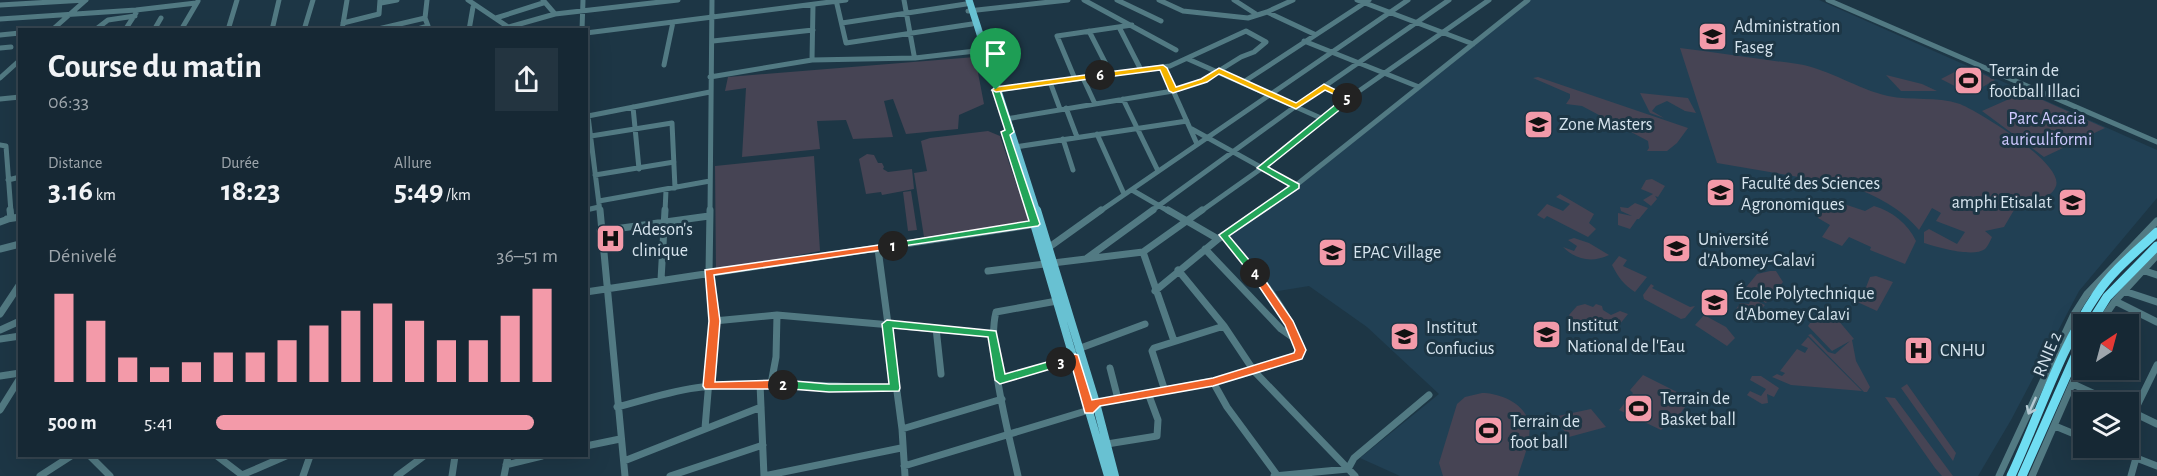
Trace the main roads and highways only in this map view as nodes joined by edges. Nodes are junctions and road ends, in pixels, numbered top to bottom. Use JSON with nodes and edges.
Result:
{"nodes":[{"id":1,"x":968,"y":5,"type":"edge"},
{"id":2,"x":981,"y":50,"type":"junction"},
{"id":3,"x":1008,"y":132,"type":"junction"},
{"id":4,"x":1038,"y":223,"type":"junction"},
{"id":5,"x":2157,"y":232,"type":"edge"},
{"id":6,"x":2157,"y":246,"type":"edge"},
{"id":7,"x":1051,"y":264,"type":"junction"},
{"id":8,"x":2096,"y":314,"type":"edge"},
{"id":9,"x":2073,"y":361,"type":"edge"},
{"id":10,"x":1108,"y":476,"type":"edge"},
{"id":11,"x":1115,"y":476,"type":"edge"},
{"id":12,"x":2011,"y":476,"type":"edge"},
{"id":13,"x":2022,"y":476,"type":"edge"}],
"edges":[{"from":1,"to":2,"type":"main road"},
{"from":1,"to":2,"type":"main road"},
{"from":2,"to":3,"type":"main road"},
{"from":2,"to":3,"type":"main road"},
{"from":3,"to":4,"type":"main road"},
{"from":3,"to":4,"type":"main road"},
{"from":4,"to":7,"type":"main road"},
{"from":4,"to":7,"type":"main road"},
{"from":5,"to":12,"type":"highway","name":"RNIE 2","number":"RNIE 2"},
{"from":6,"to":8,"type":"highway","name":"RNIE 2","number":"RNIE 2"},
{"from":7,"to":10,"type":"main road"},
{"from":7,"to":11,"type":"main road"},
{"from":9,"to":13,"type":"highway","name":"RNIE 2","number":"RNIE 2"}]}
